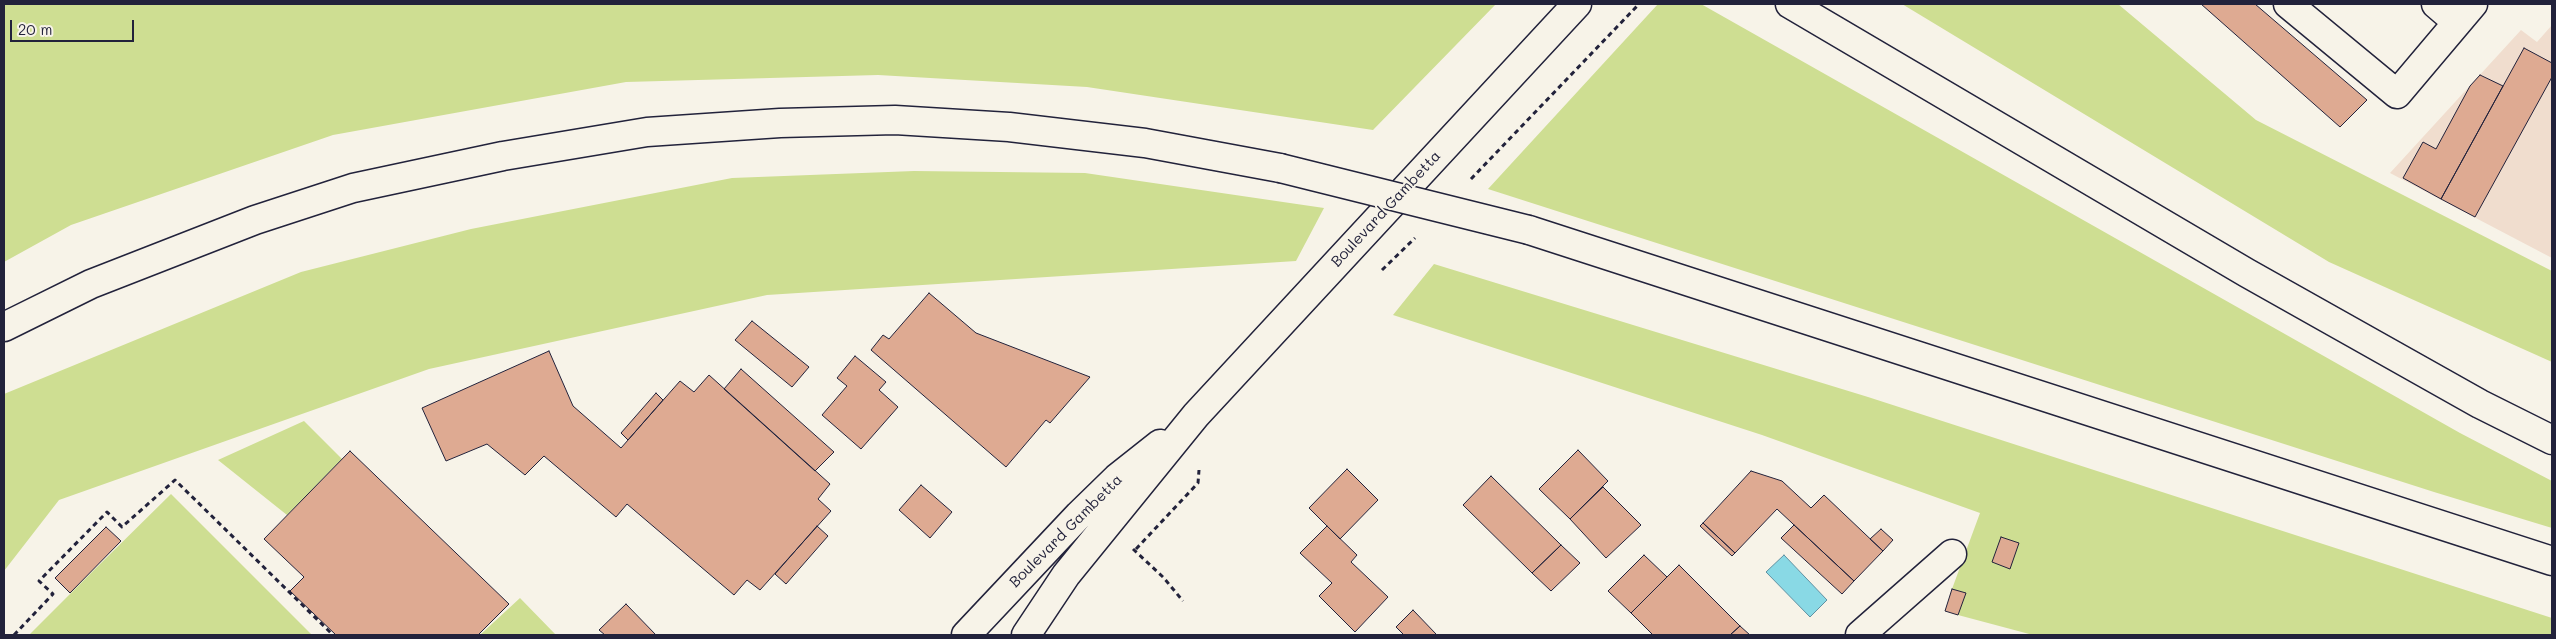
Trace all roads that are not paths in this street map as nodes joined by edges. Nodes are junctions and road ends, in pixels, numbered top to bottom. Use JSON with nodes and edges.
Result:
{"nodes":[{"id":1,"x":1577,"y":4,"type":"edge"},
{"id":2,"x":1790,"y":4,"type":"edge"},
{"id":3,"x":2288,"y":4,"type":"edge"},
{"id":4,"x":2436,"y":4,"type":"edge"},
{"id":5,"x":2465,"y":13,"type":"edge"},
{"id":6,"x":4,"y":327,"type":"edge"},
{"id":7,"x":1196,"y":415,"type":"junction"},
{"id":8,"x":2552,"y":440,"type":"edge"},
{"id":9,"x":1952,"y":554,"type":"dead end"},
{"id":10,"x":2552,"y":561,"type":"edge"},
{"id":11,"x":966,"y":635,"type":"edge"},
{"id":12,"x":1026,"y":635,"type":"edge"},
{"id":13,"x":1860,"y":635,"type":"edge"}],
"edges":[{"from":1,"to":7,"type":"main road","name":"Boulevard Gambetta"},
{"from":2,"to":8,"type":"main road"},
{"from":3,"to":5,"type":"main road"},
{"from":4,"to":5,"type":"main road"},
{"from":6,"to":10,"type":"main road","bridge":true},
{"from":7,"to":11,"type":"main road","name":"Boulevard Gambetta"},
{"from":7,"to":12,"type":"main road","name":"Boulevard Gambetta"},
{"from":9,"to":13,"type":"main road"}]}
